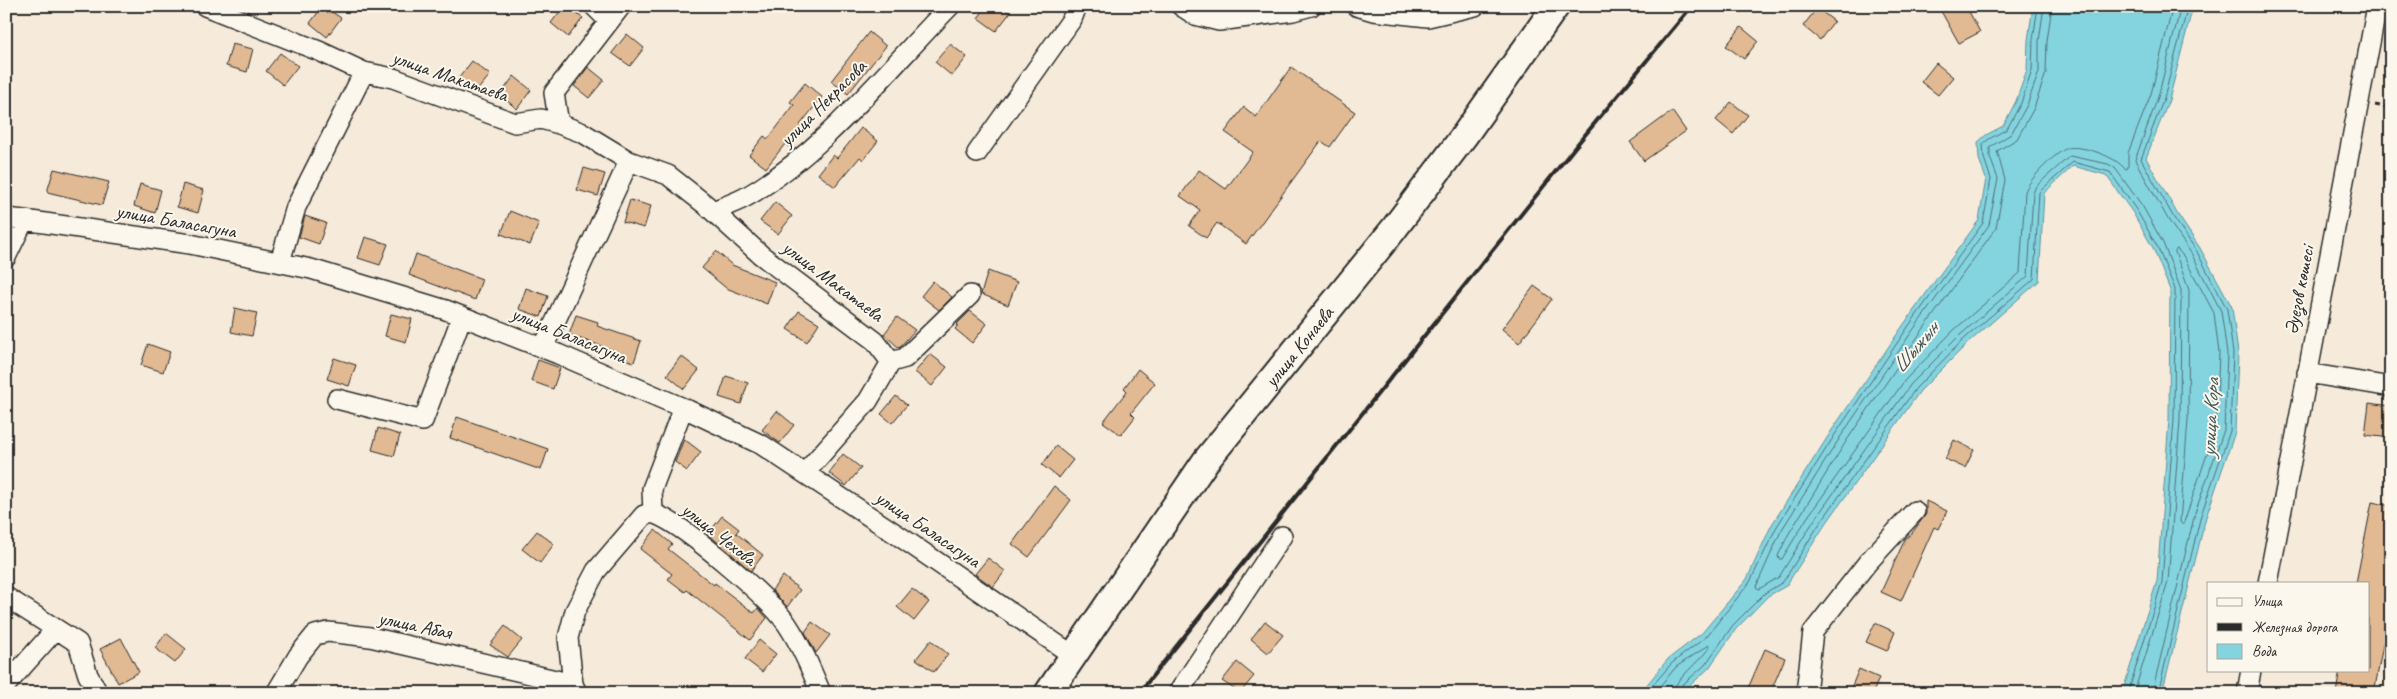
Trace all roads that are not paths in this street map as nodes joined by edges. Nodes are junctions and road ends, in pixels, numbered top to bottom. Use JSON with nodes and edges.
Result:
{"nodes":[{"id":1,"x":205,"y":6,"type":"edge"},
{"id":2,"x":594,"y":6,"type":"edge"},
{"id":3,"x":621,"y":6,"type":"edge"},
{"id":4,"x":950,"y":6,"type":"edge"},
{"id":5,"x":1077,"y":6,"type":"edge"},
{"id":6,"x":1181,"y":6,"type":"edge"},
{"id":7,"x":1311,"y":6,"type":"edge"},
{"id":8,"x":1356,"y":6,"type":"edge"},
{"id":9,"x":1475,"y":6,"type":"edge"},
{"id":10,"x":1556,"y":6,"type":"edge"},
{"id":11,"x":2377,"y":6,"type":"edge"},
{"id":12,"x":608,"y":20,"type":"junction"},
{"id":13,"x":364,"y":72,"type":"junction"},
{"id":14,"x":559,"y":124,"type":"junction"},
{"id":15,"x":977,"y":153,"type":"dead end"},
{"id":16,"x":629,"y":161,"type":"junction"},
{"id":17,"x":713,"y":211,"type":"junction"},
{"id":18,"x":15,"y":219,"type":"edge"},
{"id":19,"x":6,"y":257,"type":"edge"},
{"id":20,"x":280,"y":262,"type":"junction"},
{"id":21,"x":970,"y":295,"type":"dead end"},
{"id":22,"x":462,"y":316,"type":"junction"},
{"id":23,"x":543,"y":348,"type":"junction"},
{"id":24,"x":891,"y":362,"type":"junction"},
{"id":25,"x":2307,"y":374,"type":"junction"},
{"id":26,"x":2391,"y":387,"type":"edge"},
{"id":27,"x":337,"y":399,"type":"dead end"},
{"id":28,"x":683,"y":408,"type":"junction"},
{"id":29,"x":805,"y":474,"type":"junction"},
{"id":30,"x":1915,"y":511,"type":"dead end"},
{"id":31,"x":653,"y":513,"type":"junction"},
{"id":32,"x":1282,"y":536,"type":"dead end"},
{"id":33,"x":2268,"y":582,"type":"edge"},
{"id":34,"x":6,"y":597,"type":"edge"},
{"id":35,"x":56,"y":629,"type":"junction"},
{"id":36,"x":1074,"y":656,"type":"junction"},
{"id":37,"x":2251,"y":672,"type":"edge"},
{"id":38,"x":6,"y":685,"type":"edge"},
{"id":39,"x":575,"y":688,"type":"edge"},
{"id":40,"x":98,"y":693,"type":"edge"},
{"id":41,"x":276,"y":693,"type":"edge"},
{"id":42,"x":821,"y":693,"type":"edge"},
{"id":43,"x":1048,"y":693,"type":"edge"},
{"id":44,"x":1178,"y":693,"type":"edge"},
{"id":45,"x":1806,"y":693,"type":"edge"},
{"id":46,"x":2247,"y":693,"type":"edge"}],
"edges":[{"from":1,"to":13,"type":"street","name":"улица Макатаева"},
{"from":2,"to":12,"type":"street"},
{"from":3,"to":12,"type":"street"},
{"from":4,"to":17,"type":"street","name":"улица Некрасова"},
{"from":5,"to":15,"type":"street"},
{"from":6,"to":7,"type":"street"},
{"from":8,"to":9,"type":"street"},
{"from":10,"to":36,"type":"street","name":"улица Конаева"},
{"from":11,"to":25,"type":"street","name":"Әуезов көшесі"},
{"from":12,"to":14,"type":"street"},
{"from":13,"to":14,"type":"street","name":"улица Макатаева"},
{"from":13,"to":20,"type":"street","name":"улица Макатаева"},
{"from":14,"to":16,"type":"street","name":"улица Макатаева"},
{"from":16,"to":17,"type":"street","name":"улица Макатаева"},
{"from":16,"to":23,"type":"street"},
{"from":17,"to":24,"type":"street","name":"улица Макатаева"},
{"from":18,"to":19,"type":"street","name":"улица Баласагуна"},
{"from":18,"to":20,"type":"street","name":"улица Баласагуна"},
{"from":20,"to":22,"type":"street","name":"улица Баласагуна"},
{"from":21,"to":24,"type":"street"},
{"from":22,"to":23,"type":"street","name":"улица Баласагуна"},
{"from":22,"to":27,"type":"street"},
{"from":23,"to":28,"type":"street","name":"улица Баласагуна"},
{"from":24,"to":29,"type":"street"},
{"from":25,"to":26,"type":"street"},
{"from":25,"to":33,"type":"street","name":"Әуезов көшесі"},
{"from":28,"to":29,"type":"street","name":"улица Баласагуна"},
{"from":28,"to":31,"type":"street"},
{"from":29,"to":36,"type":"street","name":"улица Баласагуна"},
{"from":30,"to":45,"type":"street"},
{"from":31,"to":39,"type":"street","name":"улица Чехова"},
{"from":31,"to":42,"type":"street","name":"улица Чехова"},
{"from":32,"to":44,"type":"street"},
{"from":34,"to":35,"type":"street"},
{"from":35,"to":38,"type":"street"},
{"from":35,"to":40,"type":"street"},
{"from":36,"to":43,"type":"street","name":"улица Конаева"},
{"from":37,"to":46,"type":"street"},
{"from":39,"to":41,"type":"street","name":"улица Абая"}]}
